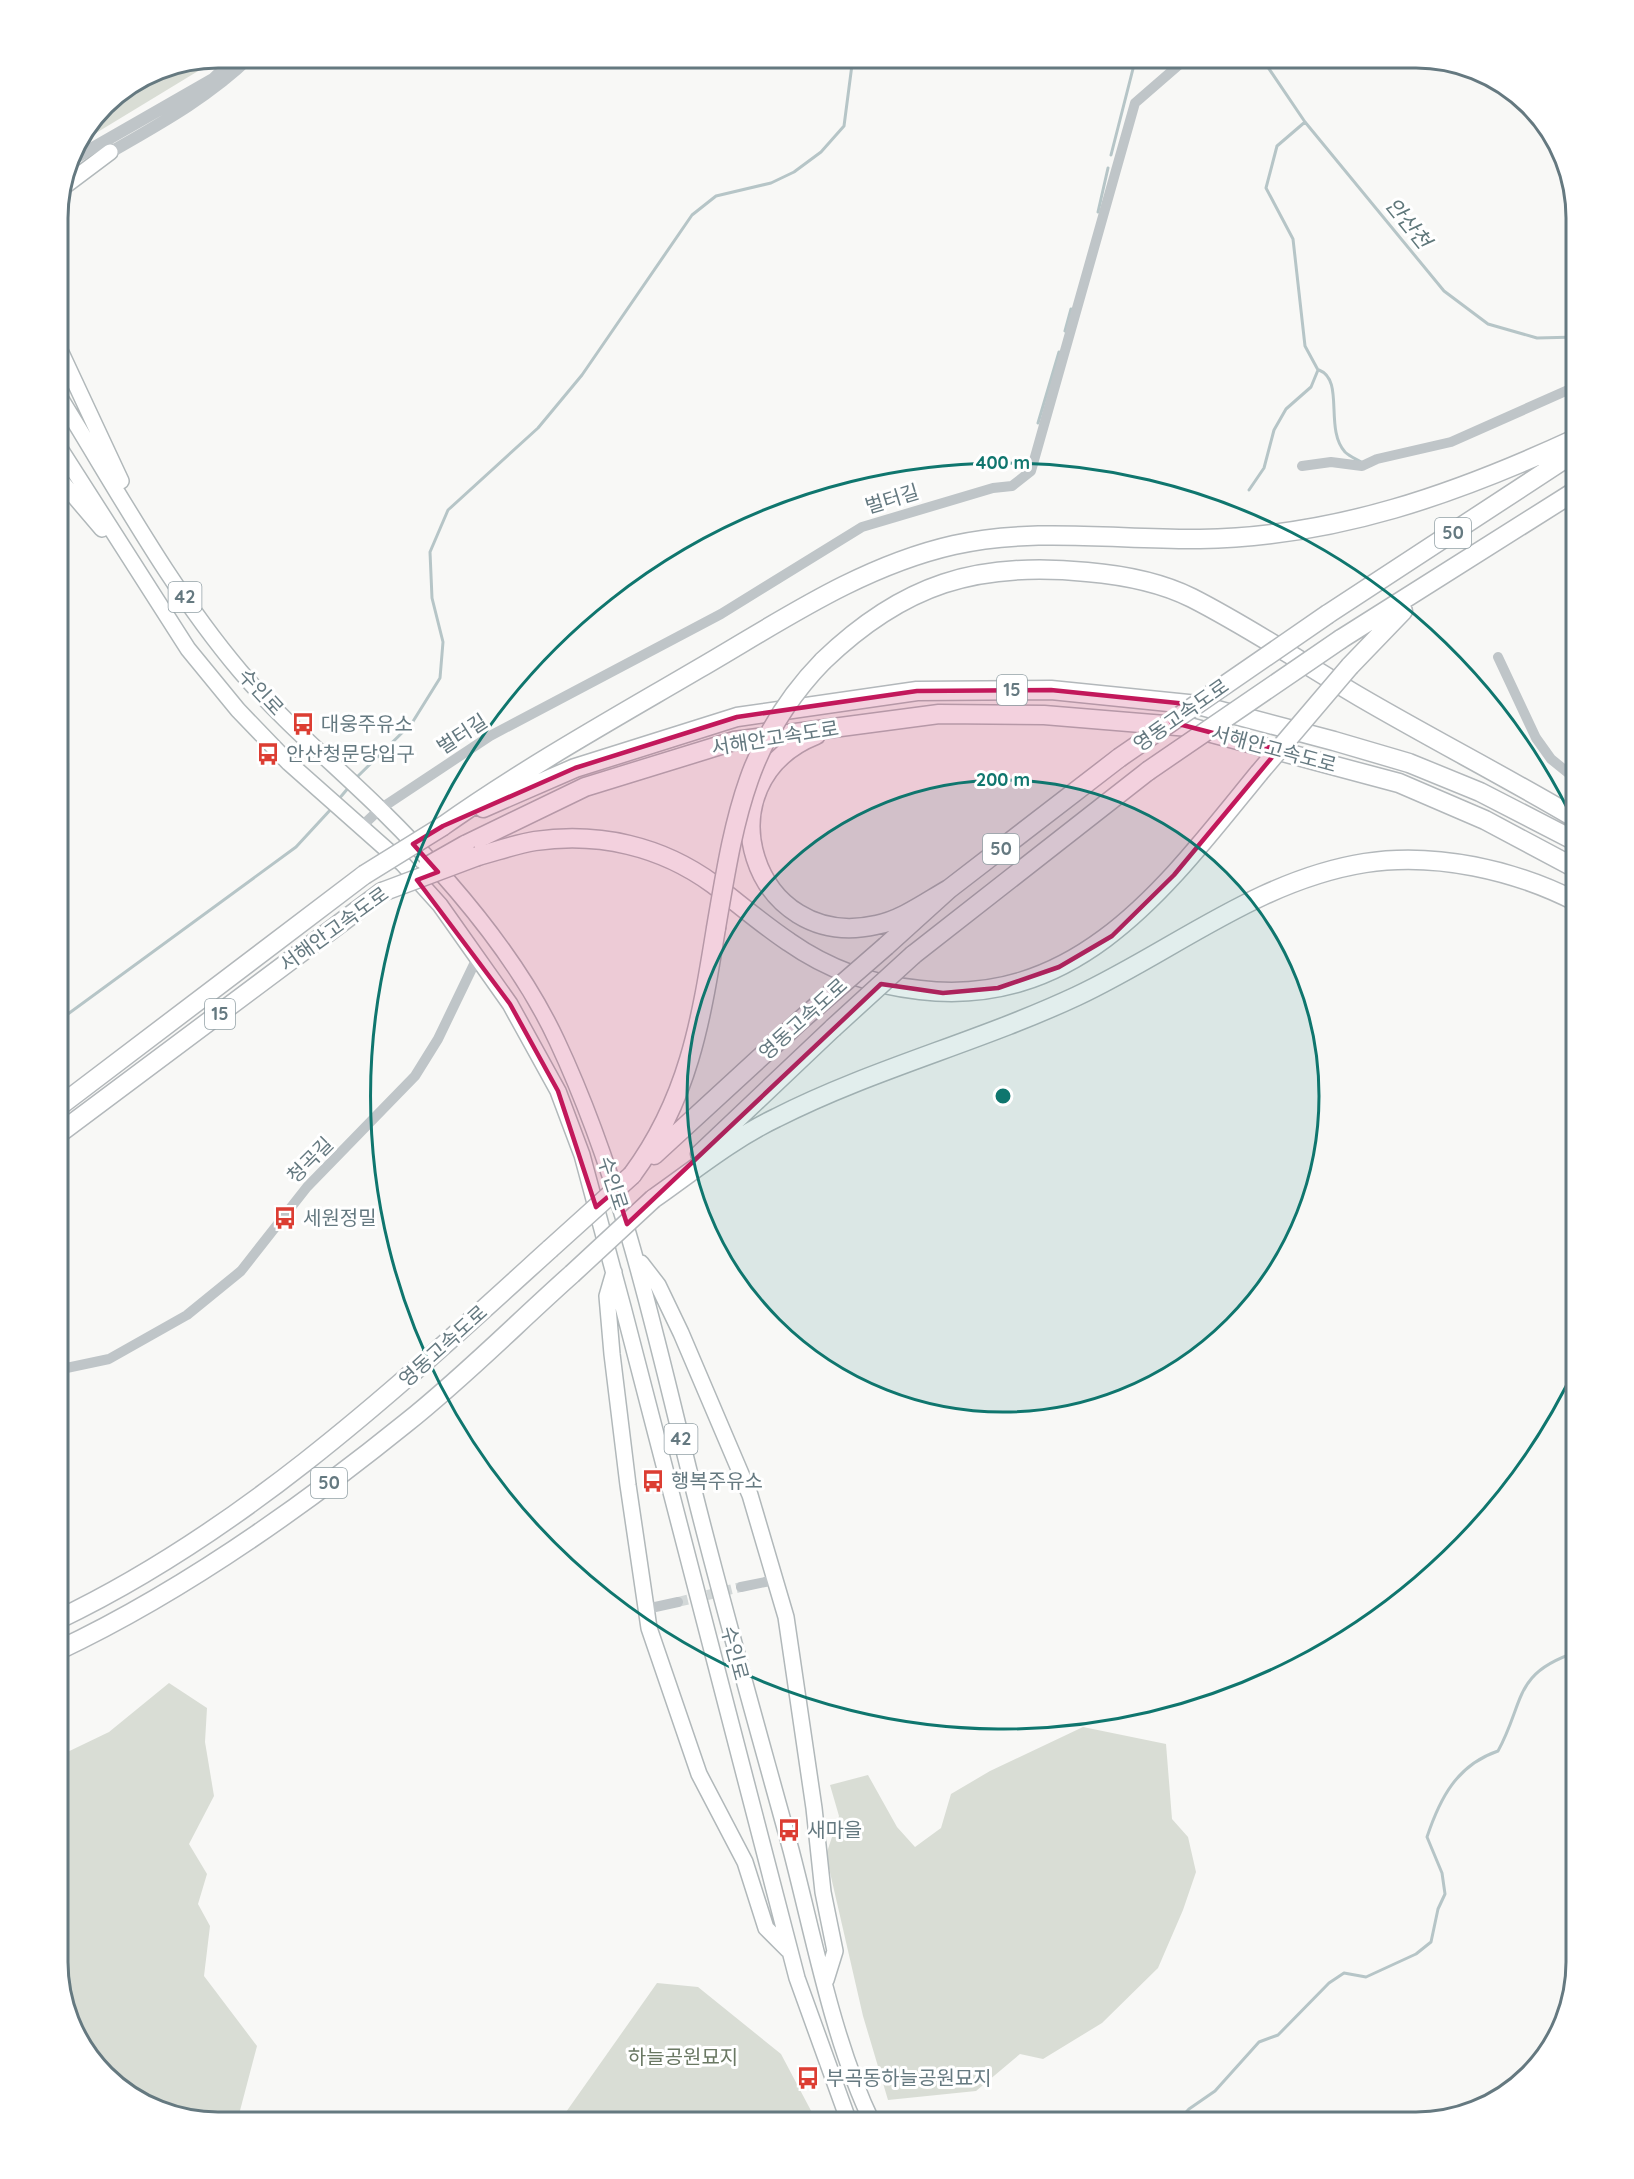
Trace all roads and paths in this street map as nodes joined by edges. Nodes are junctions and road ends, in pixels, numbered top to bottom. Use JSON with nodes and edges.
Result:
{"nodes":[{"id":1,"x":224,"y":68,"type":"edge"},
{"id":2,"x":239,"y":68,"type":"edge"},
{"id":3,"x":1175,"y":68,"type":"edge"},
{"id":4,"x":110,"y":152,"type":"junction"},
{"id":5,"x":81,"y":154,"type":"edge"},
{"id":6,"x":75,"y":172,"type":"edge"},
{"id":7,"x":73,"y":180,"type":"edge"},
{"id":8,"x":68,"y":366,"type":"edge"},
{"id":9,"x":1566,"y":391,"type":"edge"},
{"id":10,"x":68,"y":410,"type":"edge"},
{"id":11,"x":1566,"y":443,"type":"edge"},
{"id":12,"x":1566,"y":458,"type":"edge"},
{"id":13,"x":68,"y":461,"type":"edge"},
{"id":14,"x":1302,"y":466,"type":"dead end"},
{"id":15,"x":68,"y":489,"type":"edge"},
{"id":16,"x":1566,"y":496,"type":"edge"},
{"id":17,"x":140,"y":525,"type":"junction"},
{"id":18,"x":1449,"y":573,"type":"junction"},
{"id":19,"x":140,"y":574,"type":"junction"},
{"id":20,"x":1498,"y":657,"type":"dead end"},
{"id":21,"x":834,"y":728,"type":"junction"},
{"id":22,"x":1566,"y":771,"type":"edge"},
{"id":23,"x":375,"y":804,"type":"junction"},
{"id":24,"x":1566,"y":812,"type":"edge"},
{"id":25,"x":357,"y":823,"type":"junction"},
{"id":26,"x":443,"y":825,"type":"junction"},
{"id":27,"x":1566,"y":836,"type":"edge"},
{"id":28,"x":472,"y":851,"type":"junction"},
{"id":29,"x":1566,"y":863,"type":"edge"},
{"id":30,"x":949,"y":889,"type":"junction"},
{"id":31,"x":1566,"y":897,"type":"edge"},
{"id":32,"x":478,"y":956,"type":"junction"},
{"id":33,"x":68,"y":1100,"type":"edge"},
{"id":34,"x":68,"y":1127,"type":"edge"},
{"id":35,"x":632,"y":1174,"type":"junction"},
{"id":36,"x":653,"y":1199,"type":"junction"},
{"id":37,"x":635,"y":1256,"type":"junction"},
{"id":38,"x":614,"y":1272,"type":"junction"},
{"id":39,"x":68,"y":1368,"type":"edge"},
{"id":40,"x":775,"y":1580,"type":"junction"},
{"id":41,"x":741,"y":1587,"type":"tunnel mouth"},
{"id":42,"x":678,"y":1602,"type":"tunnel mouth"},
{"id":43,"x":646,"y":1609,"type":"junction"},
{"id":44,"x":68,"y":1614,"type":"edge"},
{"id":45,"x":68,"y":1645,"type":"edge"},
{"id":46,"x":790,"y":1952,"type":"junction"},
{"id":47,"x":825,"y":1980,"type":"junction"},
{"id":48,"x":845,"y":2112,"type":"edge"},
{"id":49,"x":867,"y":2112,"type":"edge"}],
"edges":[{"from":1,"to":5,"type":"street"},
{"from":2,"to":4,"type":"street"},
{"from":3,"to":23,"type":"street","name":"벌터길"},
{"from":4,"to":6,"type":"street"},
{"from":4,"to":7,"type":"main road"},
{"from":8,"to":17,"type":"main road"},
{"from":9,"to":14,"type":"street"},
{"from":10,"to":17,"type":"main road","name":"수인로","number":"42"},
{"from":11,"to":26,"type":"highway"},
{"from":12,"to":30,"type":"highway","name":"영동고속도로","number":"50","bridge":true},
{"from":13,"to":19,"type":"main road","name":"수인로","number":"42"},
{"from":15,"to":19,"type":"main road"},
{"from":16,"to":18,"type":"highway","name":"영동고속도로","number":"50"},
{"from":17,"to":23,"type":"main road","name":"수인로","number":"42"},
{"from":18,"to":28,"type":"highway","bridge":true},
{"from":18,"to":36,"type":"highway","name":"영동고속도로","number":"50","bridge":true},
{"from":19,"to":25,"type":"main road","name":"수인로","number":"42"},
{"from":20,"to":22,"type":"street"},
{"from":21,"to":28,"type":"highway","name":"서해안고속도로","number":"15"},
{"from":21,"to":29,"type":"highway","name":"서해안고속도로","number":"15"},
{"from":21,"to":30,"type":"highway"},
{"from":23,"to":25,"type":"street","name":"벌터길"},
{"from":23,"to":37,"type":"main road","name":"수인로","number":"42"},
{"from":24,"to":35,"type":"highway","bridge":true},
{"from":25,"to":32,"type":"main road","name":"수인로","number":"42"},
{"from":26,"to":27,"type":"highway","name":"서해안고속도로","number":"15"},
{"from":26,"to":33,"type":"highway","name":"서해안고속도로","number":"15","bridge":true},
{"from":28,"to":34,"type":"highway","name":"서해안고속도로","number":"15","bridge":true},
{"from":30,"to":35,"type":"highway","name":"영동고속도로","number":"50","bridge":true},
{"from":31,"to":36,"type":"highway"},
{"from":32,"to":38,"type":"main road","name":"수인로","number":"42"},
{"from":32,"to":39,"type":"street","name":"청곡길"},
{"from":35,"to":44,"type":"highway","name":"영동고속도로","number":"50","bridge":true},
{"from":36,"to":45,"type":"highway","name":"영동고속도로","number":"50","bridge":true},
{"from":37,"to":40,"type":"main road"},
{"from":37,"to":47,"type":"main road","name":"수인로","number":"42"},
{"from":38,"to":43,"type":"main road"},
{"from":38,"to":46,"type":"main road","name":"수인로","number":"42"},
{"from":40,"to":41,"type":"street"},
{"from":40,"to":47,"type":"main road"},
{"from":42,"to":43,"type":"street"},
{"from":43,"to":46,"type":"main road"},
{"from":46,"to":48,"type":"main road","name":"수인로","number":"42"},
{"from":47,"to":49,"type":"main road","name":"수인로","number":"42"}]}
